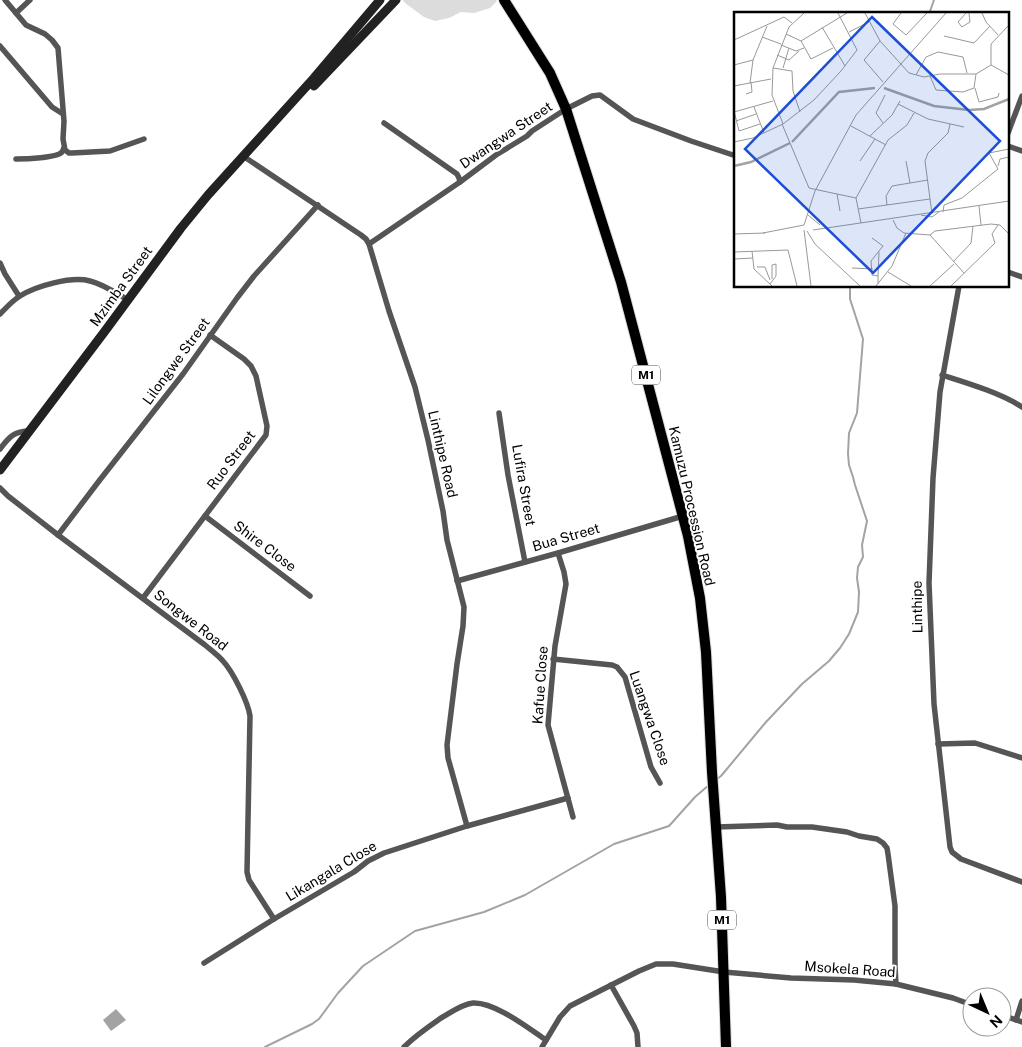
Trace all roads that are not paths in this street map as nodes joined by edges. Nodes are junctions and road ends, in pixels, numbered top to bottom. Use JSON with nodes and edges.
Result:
{"nodes":[{"id":1,"x":4,"y":0,"type":"edge"},
{"id":2,"x":30,"y":0,"type":"edge"},
{"id":3,"x":380,"y":0,"type":"edge"},
{"id":4,"x":396,"y":0,"type":"edge"},
{"id":5,"x":504,"y":0,"type":"edge"},
{"id":6,"x":16,"y":13,"type":"junction"},
{"id":7,"x":0,"y":46,"type":"edge"},
{"id":8,"x":1022,"y":96,"type":"edge"},
{"id":9,"x":566,"y":109,"type":"junction"},
{"id":10,"x":63,"y":114,"type":"junction"},
{"id":11,"x":384,"y":124,"type":"dead end"},
{"id":12,"x":271,"y":125,"type":"junction"},
{"id":13,"x":1010,"y":128,"type":"edge"},
{"id":14,"x":144,"y":139,"type":"dead end"},
{"id":15,"x":1010,"y":147,"type":"edge"},
{"id":16,"x":64,"y":148,"type":"junction"},
{"id":17,"x":1022,"y":151,"type":"edge"},
{"id":18,"x":734,"y":155,"type":"edge"},
{"id":19,"x":243,"y":156,"type":"junction"},
{"id":20,"x":16,"y":159,"type":"dead end"},
{"id":21,"x":460,"y":180,"type":"junction"},
{"id":22,"x":318,"y":206,"type":"junction"},
{"id":23,"x":369,"y":244,"type":"junction"},
{"id":24,"x":0,"y":263,"type":"edge"},
{"id":25,"x":1010,"y":273,"type":"edge"},
{"id":26,"x":1022,"y":277,"type":"edge"},
{"id":27,"x":959,"y":288,"type":"edge"},
{"id":28,"x":19,"y":296,"type":"junction"},
{"id":29,"x":128,"y":300,"type":"junction"},
{"id":30,"x":0,"y":314,"type":"edge"},
{"id":31,"x":210,"y":335,"type":"junction"},
{"id":32,"x":942,"y":375,"type":"junction"},
{"id":33,"x":1022,"y":407,"type":"edge"},
{"id":34,"x":499,"y":413,"type":"dead end"},
{"id":35,"x":30,"y":431,"type":"junction"},
{"id":36,"x":0,"y":449,"type":"edge"},
{"id":37,"x":0,"y":470,"type":"edge"},
{"id":38,"x":0,"y":488,"type":"edge"},
{"id":39,"x":204,"y":516,"type":"junction"},
{"id":40,"x":682,"y":516,"type":"junction"},
{"id":41,"x":58,"y":535,"type":"junction"},
{"id":42,"x":558,"y":553,"type":"junction"},
{"id":43,"x":525,"y":562,"type":"junction"},
{"id":44,"x":457,"y":581,"type":"junction"},
{"id":45,"x":310,"y":596,"type":"dead end"},
{"id":46,"x":143,"y":598,"type":"junction"},
{"id":47,"x":554,"y":659,"type":"junction"},
{"id":48,"x":938,"y":744,"type":"junction"},
{"id":49,"x":1022,"y":758,"type":"edge"},
{"id":50,"x":660,"y":783,"type":"dead end"},
{"id":51,"x":568,"y":798,"type":"junction"},
{"id":52,"x":573,"y":817,"type":"dead end"},
{"id":53,"x":467,"y":826,"type":"junction"},
{"id":54,"x":716,"y":827,"type":"junction"},
{"id":55,"x":1022,"y":882,"type":"edge"},
{"id":56,"x":274,"y":919,"type":"junction"},
{"id":57,"x":204,"y":963,"type":"dead end"},
{"id":58,"x":724,"y":972,"type":"junction"},
{"id":59,"x":896,"y":984,"type":"junction"},
{"id":60,"x":610,"y":985,"type":"junction"},
{"id":61,"x":962,"y":1001,"type":"edge"},
{"id":62,"x":1022,"y":1001,"type":"edge"},
{"id":63,"x":1019,"y":1021,"type":"edge"},
{"id":64,"x":546,"y":1040,"type":"junction"},
{"id":65,"x":404,"y":1047,"type":"edge"},
{"id":66,"x":542,"y":1047,"type":"edge"},
{"id":67,"x":638,"y":1047,"type":"edge"},
{"id":68,"x":726,"y":1047,"type":"edge"}],
"edges":[{"from":1,"to":6,"type":"street"},
{"from":2,"to":6,"type":"street"},
{"from":3,"to":12,"type":"main road"},
{"from":4,"to":12,"type":"main road"},
{"from":5,"to":9,"type":"highway","name":"Kamuzu Procession Road","number":"M1"},
{"from":6,"to":10,"type":"street"},
{"from":7,"to":10,"type":"street"},
{"from":8,"to":13,"type":"street"},
{"from":9,"to":18,"type":"street","name":"Dwangwa Street"},
{"from":9,"to":21,"type":"street","name":"Dwangwa Street"},
{"from":9,"to":40,"type":"highway","name":"Kamuzu Procession Road","number":"M1"},
{"from":10,"to":16,"type":"street"},
{"from":11,"to":21,"type":"street"},
{"from":12,"to":19,"type":"main road","name":"Mzimba Street"},
{"from":14,"to":16,"type":"street"},
{"from":15,"to":17,"type":"street"},
{"from":16,"to":20,"type":"street"},
{"from":19,"to":22,"type":"street"},
{"from":19,"to":29,"type":"main road","name":"Mzimba Street"},
{"from":21,"to":23,"type":"street","name":"Dwangwa Street"},
{"from":22,"to":23,"type":"street"},
{"from":22,"to":31,"type":"street","name":"Lilongwe Street"},
{"from":23,"to":44,"type":"street","name":"Linthipe Road"},
{"from":24,"to":28,"type":"street"},
{"from":25,"to":26,"type":"street"},
{"from":27,"to":32,"type":"street","name":"Linthipe"},
{"from":28,"to":29,"type":"street"},
{"from":28,"to":30,"type":"street"},
{"from":29,"to":35,"type":"main road","name":"Mzimba Street"},
{"from":31,"to":39,"type":"street","name":"Ruo Street"},
{"from":31,"to":41,"type":"street","name":"Lilongwe Street"},
{"from":32,"to":33,"type":"street"},
{"from":32,"to":48,"type":"street","name":"Linthipe"},
{"from":34,"to":43,"type":"street","name":"Lufira Street"},
{"from":35,"to":36,"type":"street"},
{"from":35,"to":37,"type":"main road","name":"Mzimba Street"},
{"from":38,"to":41,"type":"street","name":"Songwe Road"},
{"from":39,"to":45,"type":"street","name":"Shire Close"},
{"from":39,"to":46,"type":"street","name":"Ruo Street"},
{"from":40,"to":42,"type":"street","name":"Bua Street"},
{"from":40,"to":54,"type":"highway","name":"Kamuzu Procession Road","number":"M1"},
{"from":41,"to":46,"type":"street","name":"Songwe Road"},
{"from":42,"to":43,"type":"street","name":"Bua Street"},
{"from":42,"to":47,"type":"street","name":"Kafue Close"},
{"from":43,"to":44,"type":"street","name":"Bua Street"},
{"from":44,"to":53,"type":"street","name":"Linthipe Road"},
{"from":46,"to":56,"type":"street","name":"Songwe Road"},
{"from":47,"to":50,"type":"street","name":"Luangwa Close"},
{"from":47,"to":51,"type":"street","name":"Kafue Close"},
{"from":48,"to":49,"type":"street"},
{"from":48,"to":55,"type":"street","name":"Linthipe"},
{"from":51,"to":52,"type":"street","name":"Kafue Close"},
{"from":51,"to":53,"type":"street","name":"Likangala Close"},
{"from":53,"to":56,"type":"street","name":"Likangala Close"},
{"from":54,"to":58,"type":"highway","name":"Kamuzu Procession Road","number":"M1"},
{"from":54,"to":59,"type":"street"},
{"from":56,"to":57,"type":"street","name":"Likangala Close"},
{"from":58,"to":59,"type":"street","name":"Msokela Road"},
{"from":58,"to":60,"type":"street","name":"Msokela Road"},
{"from":58,"to":68,"type":"highway","name":"Kamuzu Procession Road","number":"M1"},
{"from":59,"to":61,"type":"street","name":"Msokela Road"},
{"from":60,"to":64,"type":"street","name":"Msokela Road"},
{"from":60,"to":67,"type":"street"},
{"from":62,"to":63,"type":"street"},
{"from":64,"to":65,"type":"street"},
{"from":64,"to":66,"type":"street","name":"Msokela Road"}]}
